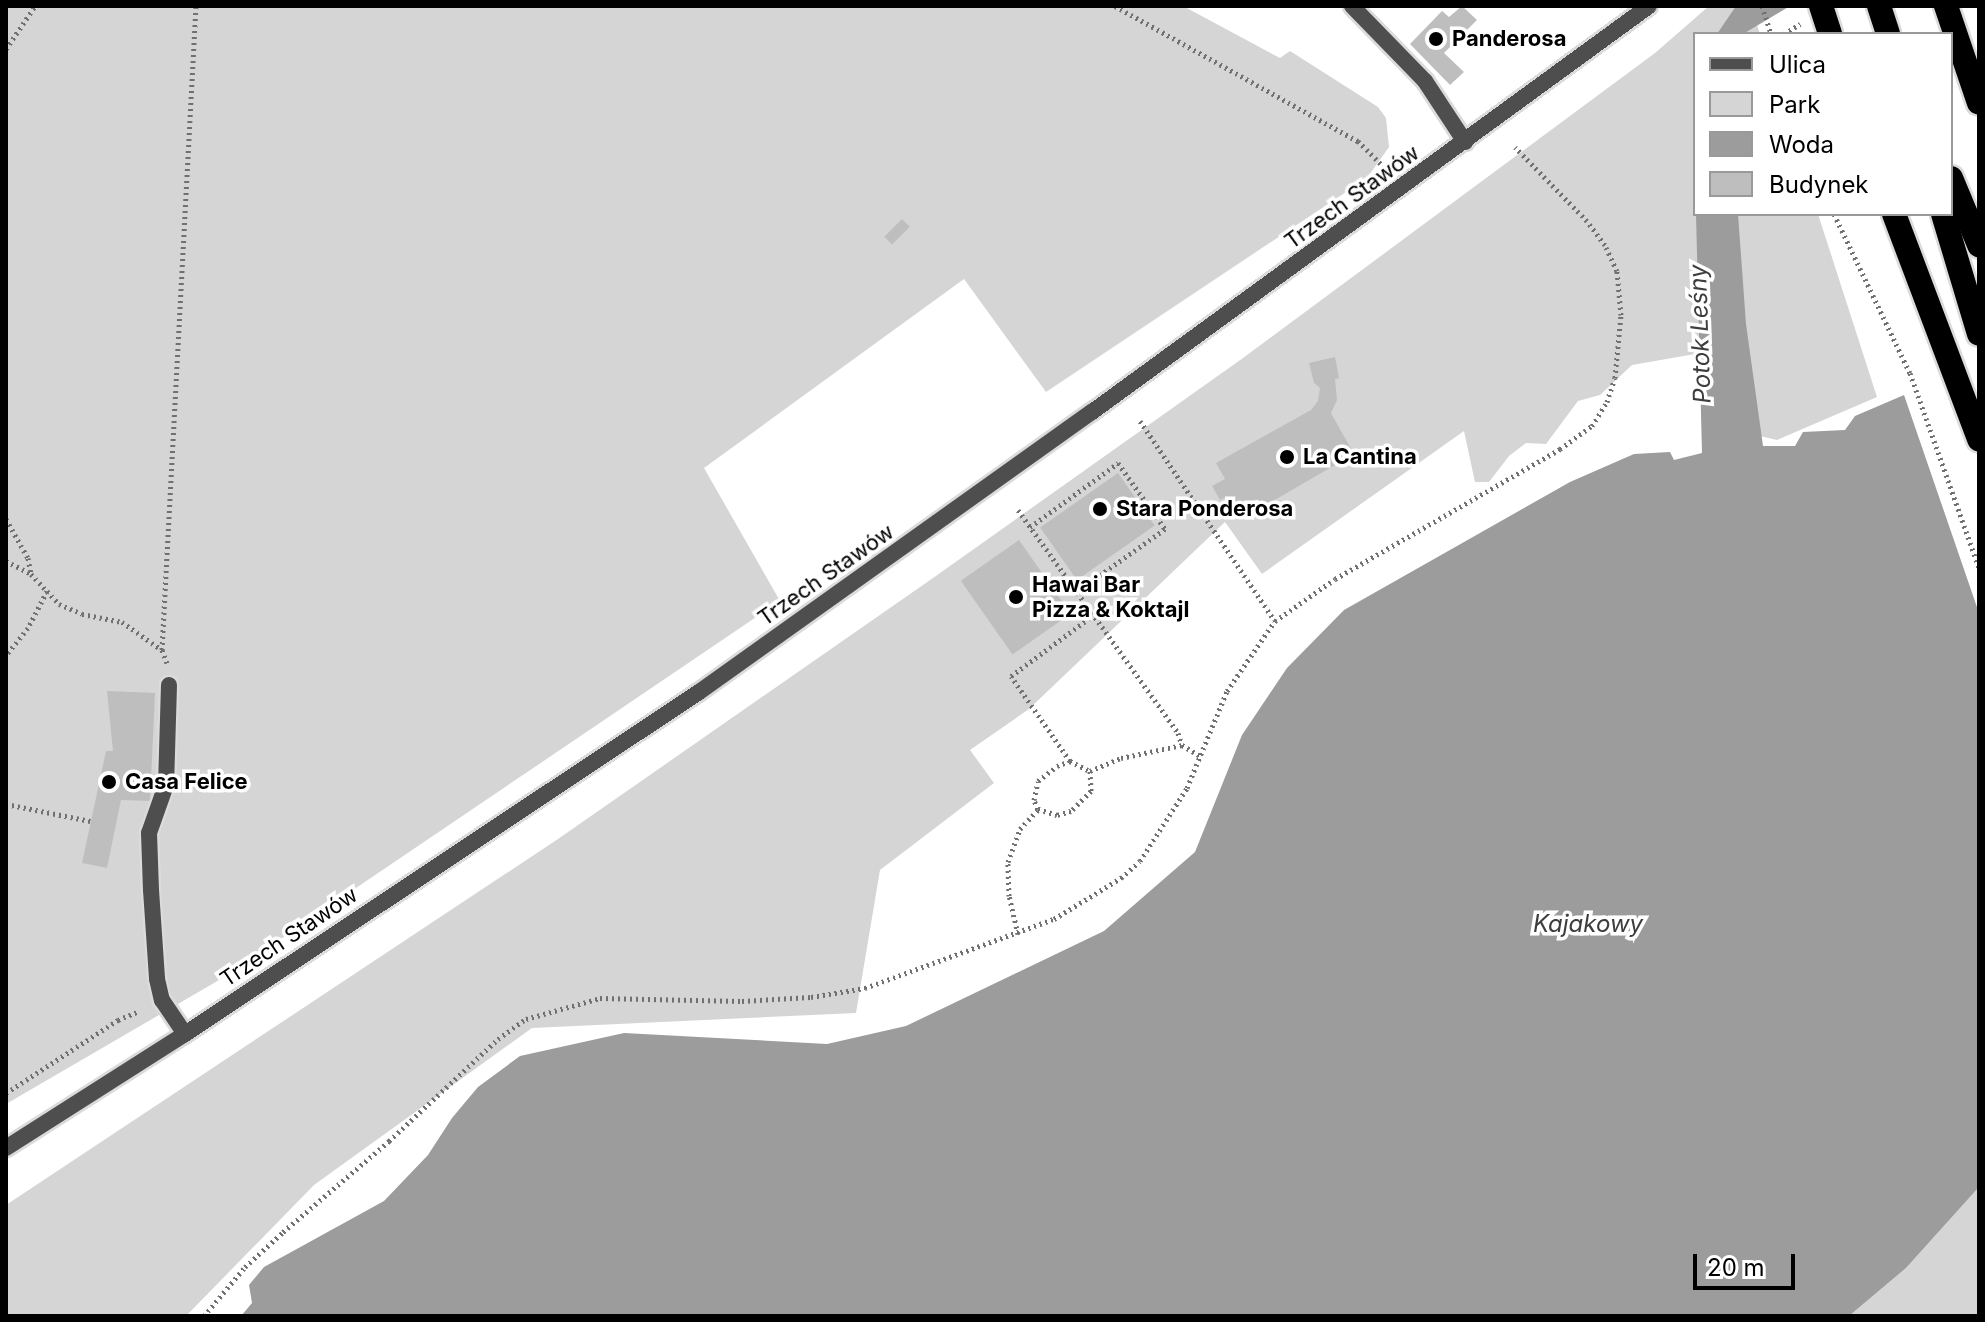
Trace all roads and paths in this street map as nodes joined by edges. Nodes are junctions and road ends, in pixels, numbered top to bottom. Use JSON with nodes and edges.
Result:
{"nodes":[{"id":1,"x":35,"y":6,"type":"edge"},
{"id":2,"x":196,"y":6,"type":"edge"},
{"id":3,"x":1115,"y":6,"type":"edge"},
{"id":4,"x":1352,"y":6,"type":"edge"},
{"id":5,"x":1649,"y":6,"type":"edge"},
{"id":6,"x":1762,"y":6,"type":"edge"},
{"id":7,"x":1821,"y":6,"type":"edge"},
{"id":8,"x":1946,"y":6,"type":"edge"},
{"id":9,"x":1770,"y":32,"type":"edge"},
{"id":10,"x":1829,"y":32,"type":"edge"},
{"id":11,"x":6,"y":49,"type":"edge"},
{"id":12,"x":1979,"y":103,"type":"edge"},
{"id":13,"x":1465,"y":142,"type":"junction"},
{"id":14,"x":1515,"y":147,"type":"dead end"},
{"id":15,"x":1953,"y":183,"type":"edge"},
{"id":16,"x":1401,"y":188,"type":"junction"},
{"id":17,"x":1835,"y":216,"type":"edge"},
{"id":18,"x":1895,"y":216,"type":"edge"},
{"id":19,"x":1944,"y":216,"type":"edge"},
{"id":20,"x":1979,"y":245,"type":"edge"},
{"id":21,"x":1979,"y":334,"type":"edge"},
{"id":22,"x":1140,"y":421,"type":"dead end"},
{"id":23,"x":1979,"y":439,"type":"edge"},
{"id":24,"x":1018,"y":510,"type":"dead end"},
{"id":25,"x":6,"y":519,"type":"edge"},
{"id":26,"x":1030,"y":527,"type":"junction"},
{"id":27,"x":6,"y":561,"type":"edge"},
{"id":28,"x":1979,"y":568,"type":"edge"},
{"id":29,"x":31,"y":574,"type":"junction"},
{"id":30,"x":47,"y":591,"type":"junction"},
{"id":31,"x":1076,"y":592,"type":"junction"},
{"id":32,"x":1092,"y":616,"type":"junction"},
{"id":33,"x":1275,"y":621,"type":"junction"},
{"id":34,"x":162,"y":650,"type":"junction"},
{"id":35,"x":6,"y":655,"type":"edge"},
{"id":36,"x":169,"y":685,"type":"joint"},
{"id":37,"x":1182,"y":745,"type":"junction"},
{"id":38,"x":1200,"y":756,"type":"junction"},
{"id":39,"x":1070,"y":761,"type":"junction"},
{"id":40,"x":1090,"y":771,"type":"junction"},
{"id":41,"x":6,"y":804,"type":"edge"},
{"id":42,"x":1038,"y":809,"type":"junction"},
{"id":43,"x":90,"y":821,"type":"dead end"},
{"id":44,"x":1018,"y":934,"type":"junction"},
{"id":45,"x":162,"y":1000,"type":"junction"},
{"id":46,"x":185,"y":1034,"type":"junction"},
{"id":47,"x":6,"y":1093,"type":"edge"},
{"id":48,"x":6,"y":1148,"type":"edge"},
{"id":49,"x":204,"y":1316,"type":"edge"}],
"edges":[{"from":1,"to":11,"type":"path"},
{"from":2,"to":34,"type":"path"},
{"from":3,"to":16,"type":"path"},
{"from":4,"to":13,"type":"street"},
{"from":5,"to":13,"type":"street","name":"Trzech Stawów"},
{"from":6,"to":9,"type":"path"},
{"from":7,"to":10,"type":"highway","bridge":true},
{"from":8,"to":12,"type":"highway"},
{"from":13,"to":16,"type":"street","name":"Trzech Stawów"},
{"from":14,"to":33,"type":"path"},
{"from":15,"to":20,"type":"highway"},
{"from":16,"to":46,"type":"street","name":"Trzech Stawów"},
{"from":17,"to":28,"type":"path"},
{"from":18,"to":23,"type":"highway"},
{"from":19,"to":21,"type":"highway"},
{"from":22,"to":33,"type":"path"},
{"from":24,"to":26,"type":"path"},
{"from":25,"to":29,"type":"path"},
{"from":26,"to":31,"type":"path"},
{"from":26,"to":31,"type":"path"},
{"from":27,"to":29,"type":"path"},
{"from":29,"to":30,"type":"path"},
{"from":30,"to":34,"type":"path"},
{"from":30,"to":35,"type":"path"},
{"from":31,"to":32,"type":"path"},
{"from":32,"to":37,"type":"path"},
{"from":32,"to":39,"type":"path"},
{"from":33,"to":38,"type":"path"},
{"from":34,"to":36,"type":"path"},
{"from":36,"to":45,"type":"street"},
{"from":37,"to":38,"type":"path"},
{"from":37,"to":40,"type":"path"},
{"from":38,"to":44,"type":"path"},
{"from":39,"to":40,"type":"path"},
{"from":39,"to":42,"type":"path"},
{"from":40,"to":42,"type":"path"},
{"from":41,"to":43,"type":"path"},
{"from":42,"to":44,"type":"path"},
{"from":44,"to":49,"type":"path"},
{"from":45,"to":46,"type":"street"},
{"from":45,"to":47,"type":"path"},
{"from":46,"to":48,"type":"street","name":"Trzech Stawów"}]}
